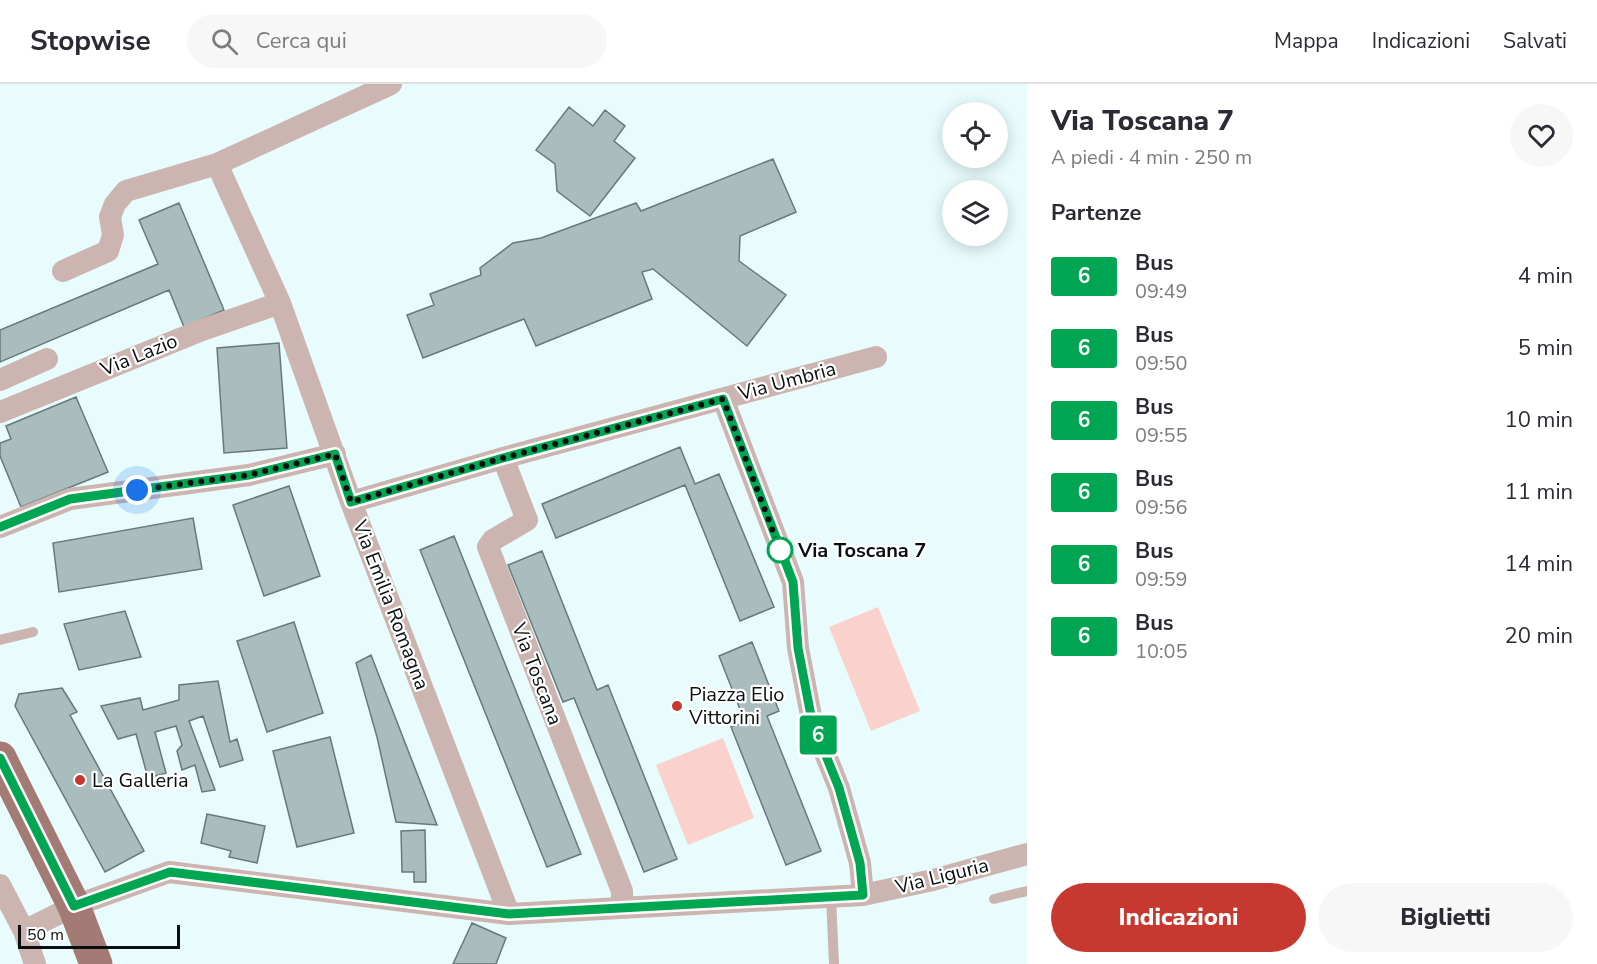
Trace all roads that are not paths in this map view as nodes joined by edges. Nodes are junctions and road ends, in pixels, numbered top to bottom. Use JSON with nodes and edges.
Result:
{"nodes":[{"id":1,"x":391,"y":84,"type":"edge"},
{"id":2,"x":217,"y":164,"type":"junction"},
{"id":3,"x":63,"y":271,"type":"dead end"},
{"id":4,"x":280,"y":303,"type":"junction"},
{"id":5,"x":876,"y":357,"type":"dead end"},
{"id":6,"x":47,"y":359,"type":"dead end"},
{"id":7,"x":0,"y":380,"type":"edge"},
{"id":8,"x":723,"y":399,"type":"junction"},
{"id":9,"x":0,"y":412,"type":"edge"},
{"id":10,"x":335,"y":454,"type":"junction"},
{"id":11,"x":503,"y":458,"type":"junction"},
{"id":12,"x":351,"y":502,"type":"junction"},
{"id":13,"x":0,"y":527,"type":"edge"},
{"id":14,"x":33,"y":632,"type":"dead end"},
{"id":15,"x":0,"y":640,"type":"edge"},
{"id":16,"x":0,"y":758,"type":"edge"},
{"id":17,"x":1027,"y":854,"type":"edge"},
{"id":18,"x":0,"y":885,"type":"edge"},
{"id":19,"x":1027,"y":891,"type":"edge"},
{"id":20,"x":863,"y":895,"type":"junction"},
{"id":21,"x":831,"y":897,"type":"junction"},
{"id":22,"x":994,"y":899,"type":"dead end"},
{"id":23,"x":74,"y":906,"type":"junction"},
{"id":24,"x":622,"y":908,"type":"junction"},
{"id":25,"x":509,"y":914,"type":"junction"},
{"id":26,"x":24,"y":931,"type":"junction"},
{"id":27,"x":35,"y":964,"type":"edge"},
{"id":28,"x":96,"y":964,"type":"edge"},
{"id":29,"x":113,"y":964,"type":"edge"},
{"id":30,"x":834,"y":964,"type":"edge"}],
"edges":[{"from":1,"to":2,"type":"street"},
{"from":2,"to":3,"type":"street"},
{"from":2,"to":4,"type":"street","name":"Via Emilia Romagna"},
{"from":4,"to":9,"type":"street","name":"Via Lazio"},
{"from":4,"to":10,"type":"street","name":"Via Emilia Romagna"},
{"from":5,"to":8,"type":"street","name":"Via Umbria"},
{"from":6,"to":7,"type":"street"},
{"from":8,"to":11,"type":"street","name":"Via Umbria"},
{"from":8,"to":20,"type":"street"},
{"from":10,"to":12,"type":"street","name":"Via Emilia Romagna"},
{"from":10,"to":13,"type":"street"},
{"from":11,"to":12,"type":"street","name":"Via Umbria"},
{"from":11,"to":24,"type":"street","name":"Via Toscana"},
{"from":12,"to":25,"type":"street","name":"Via Emilia Romagna"},
{"from":14,"to":15,"type":"lane"},
{"from":16,"to":23,"type":"main road"},
{"from":17,"to":20,"type":"street","name":"Via Liguria"},
{"from":18,"to":26,"type":"street"},
{"from":19,"to":22,"type":"lane"},
{"from":20,"to":21,"type":"street","name":"Via Liguria"},
{"from":21,"to":24,"type":"street","name":"Via Liguria"},
{"from":21,"to":30,"type":"lane"},
{"from":23,"to":25,"type":"street","name":"Via Liguria"},
{"from":23,"to":26,"type":"street","name":"Via Liguria"},
{"from":23,"to":28,"type":"main road"},
{"from":23,"to":29,"type":"main road"},
{"from":24,"to":25,"type":"street","name":"Via Liguria"},
{"from":26,"to":27,"type":"street"}]}
